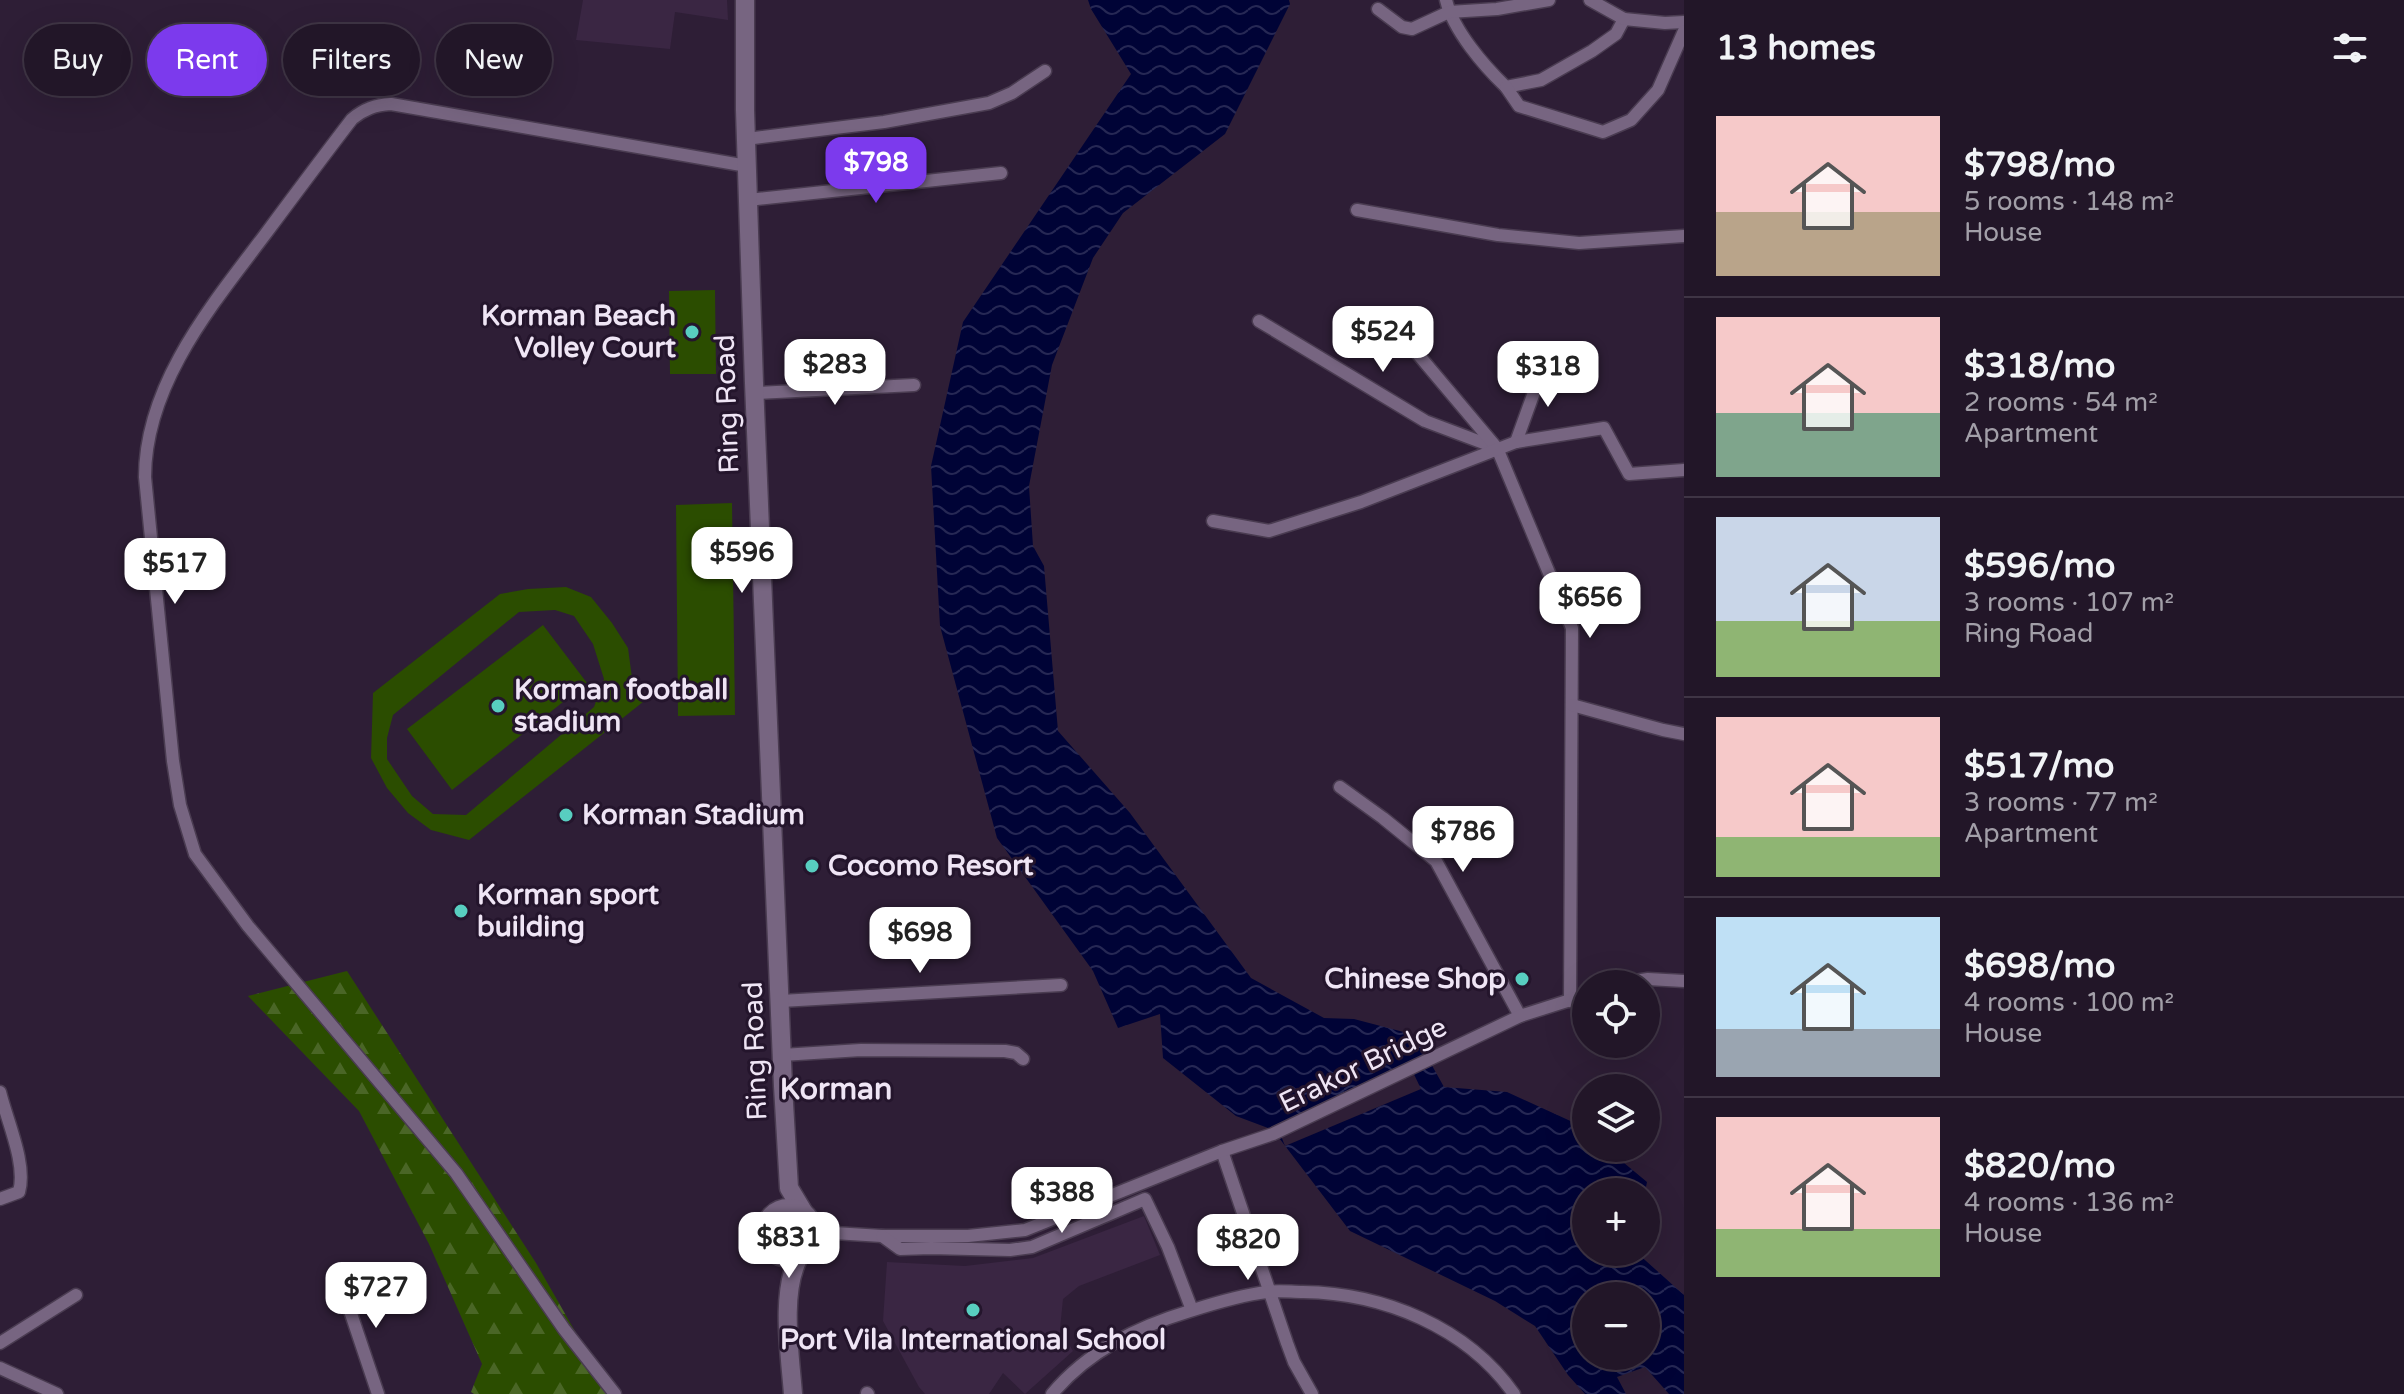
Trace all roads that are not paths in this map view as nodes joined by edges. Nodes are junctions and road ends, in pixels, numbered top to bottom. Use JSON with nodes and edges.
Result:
{"nodes":[{"id":1,"x":745,"y":0,"type":"edge"},
{"id":2,"x":1549,"y":0,"type":"edge"},
{"id":3,"x":1590,"y":0,"type":"edge"},
{"id":4,"x":1448,"y":6,"type":"edge"},
{"id":5,"x":1378,"y":9,"type":"dead end"},
{"id":6,"x":1624,"y":19,"type":"junction"},
{"id":7,"x":1684,"y":22,"type":"edge"},
{"id":8,"x":1684,"y":31,"type":"edge"},
{"id":9,"x":1045,"y":71,"type":"dead end"},
{"id":10,"x":1506,"y":87,"type":"junction"},
{"id":11,"x":746,"y":139,"type":"junction"},
{"id":12,"x":747,"y":166,"type":"junction"},
{"id":13,"x":1001,"y":173,"type":"dead end"},
{"id":14,"x":748,"y":200,"type":"junction"},
{"id":15,"x":1357,"y":210,"type":"dead end"},
{"id":16,"x":1684,"y":236,"type":"edge"},
{"id":17,"x":1259,"y":321,"type":"dead end"},
{"id":18,"x":1406,"y":340,"type":"dead end"},
{"id":19,"x":1545,"y":362,"type":"dead end"},
{"id":20,"x":914,"y":385,"type":"dead end"},
{"id":21,"x":755,"y":393,"type":"junction"},
{"id":22,"x":1516,"y":442,"type":"junction"},
{"id":23,"x":1497,"y":448,"type":"junction"},
{"id":24,"x":1684,"y":470,"type":"edge"},
{"id":25,"x":1213,"y":521,"type":"dead end"},
{"id":26,"x":1572,"y":705,"type":"junction"},
{"id":27,"x":1684,"y":734,"type":"edge"},
{"id":28,"x":1340,"y":787,"type":"dead end"},
{"id":29,"x":1660,"y":980,"type":"edge"},
{"id":30,"x":1684,"y":981,"type":"edge"},
{"id":31,"x":1061,"y":985,"type":"dead end"},
{"id":32,"x":781,"y":1001,"type":"junction"},
{"id":33,"x":1570,"y":1001,"type":"joint"},
{"id":34,"x":1520,"y":1016,"type":"junction"},
{"id":35,"x":782,"y":1055,"type":"junction"},
{"id":36,"x":1023,"y":1059,"type":"dead end"},
{"id":37,"x":0,"y":1092,"type":"edge"},
{"id":38,"x":1222,"y":1151,"type":"junction"},
{"id":39,"x":789,"y":1188,"type":"junction"},
{"id":40,"x":1129,"y":1188,"type":"junction"},
{"id":41,"x":0,"y":1199,"type":"edge"},
{"id":42,"x":1133,"y":1204,"type":"junction"},
{"id":43,"x":1081,"y":1208,"type":"junction"},
{"id":44,"x":775,"y":1212,"type":"junction"},
{"id":45,"x":807,"y":1216,"type":"junction"},
{"id":46,"x":1056,"y":1218,"type":"junction"},
{"id":47,"x":1094,"y":1220,"type":"junction"},
{"id":48,"x":1028,"y":1229,"type":"junction"},
{"id":49,"x":834,"y":1233,"type":"junction"},
{"id":50,"x":1063,"y":1234,"type":"junction"},
{"id":51,"x":987,"y":1235,"type":"junction"},
{"id":52,"x":882,"y":1236,"type":"junction"},
{"id":53,"x":1032,"y":1247,"type":"junction"},
{"id":54,"x":805,"y":1251,"type":"junction"},
{"id":55,"x":987,"y":1251,"type":"junction"},
{"id":56,"x":776,"y":1255,"type":"junction"},
{"id":57,"x":339,"y":1278,"type":"dead end"},
{"id":58,"x":789,"y":1285,"type":"junction"},
{"id":59,"x":1270,"y":1291,"type":"junction"},
{"id":60,"x":76,"y":1295,"type":"dead end"},
{"id":61,"x":1192,"y":1310,"type":"junction"},
{"id":62,"x":0,"y":1343,"type":"edge"},
{"id":63,"x":0,"y":1368,"type":"edge"},
{"id":64,"x":57,"y":1394,"type":"edge"},
{"id":65,"x":378,"y":1394,"type":"edge"},
{"id":66,"x":615,"y":1394,"type":"edge"},
{"id":67,"x":793,"y":1394,"type":"edge"},
{"id":68,"x":1052,"y":1394,"type":"edge"},
{"id":69,"x":1312,"y":1394,"type":"edge"},
{"id":70,"x":1514,"y":1394,"type":"edge"}],
"edges":[{"from":1,"to":11,"type":"main road","name":"Ring Road"},
{"from":2,"to":4,"type":"street"},
{"from":3,"to":6,"type":"street"},
{"from":4,"to":5,"type":"street"},
{"from":4,"to":10,"type":"street"},
{"from":6,"to":7,"type":"street"},
{"from":6,"to":10,"type":"street"},
{"from":8,"to":10,"type":"street"},
{"from":9,"to":11,"type":"street"},
{"from":11,"to":12,"type":"main road","name":"Ring Road"},
{"from":12,"to":14,"type":"main road","name":"Ring Road"},
{"from":12,"to":66,"type":"street"},
{"from":13,"to":14,"type":"street"},
{"from":14,"to":21,"type":"main road","name":"Ring Road"},
{"from":15,"to":16,"type":"street"},
{"from":17,"to":23,"type":"street"},
{"from":18,"to":23,"type":"street"},
{"from":19,"to":22,"type":"street"},
{"from":20,"to":21,"type":"street"},
{"from":21,"to":32,"type":"main road","name":"Ring Road"},
{"from":22,"to":23,"type":"street"},
{"from":22,"to":24,"type":"street"},
{"from":23,"to":25,"type":"street"},
{"from":23,"to":26,"type":"street"},
{"from":26,"to":27,"type":"street"},
{"from":26,"to":33,"type":"street"},
{"from":28,"to":34,"type":"street"},
{"from":29,"to":30,"type":"street"},
{"from":31,"to":32,"type":"street"},
{"from":32,"to":35,"type":"main road","name":"Ring Road"},
{"from":33,"to":34,"type":"street","name":"Erakor Bridge"},
{"from":34,"to":38,"type":"street","name":"Erakor Bridge"},
{"from":35,"to":36,"type":"street"},
{"from":35,"to":39,"type":"main road","name":"Ring Road"},
{"from":37,"to":41,"type":"street"},
{"from":38,"to":40,"type":"street","name":"Erakor Bridge"},
{"from":38,"to":59,"type":"street"},
{"from":39,"to":44,"type":"main road"},
{"from":39,"to":45,"type":"main road","name":"Ring Road"},
{"from":40,"to":42,"type":"street"},
{"from":40,"to":43,"type":"street","name":"Erakor Bridge"},
{"from":42,"to":47,"type":"street"},
{"from":42,"to":61,"type":"street"},
{"from":43,"to":46,"type":"street","name":"Erakor Bridge"},
{"from":43,"to":47,"type":"street"},
{"from":44,"to":45,"type":"main road"},
{"from":44,"to":56,"type":"main road"},
{"from":45,"to":49,"type":"street"},
{"from":45,"to":54,"type":"main road"},
{"from":46,"to":48,"type":"street","name":"Erakor Bridge"},
{"from":46,"to":50,"type":"street"},
{"from":47,"to":50,"type":"street"},
{"from":48,"to":51,"type":"street","name":"Erakor Bridge"},
{"from":48,"to":53,"type":"street"},
{"from":49,"to":52,"type":"street"},
{"from":49,"to":54,"type":"street"},
{"from":50,"to":53,"type":"street"},
{"from":51,"to":52,"type":"street","name":"Erakor Bridge"},
{"from":51,"to":55,"type":"street"},
{"from":52,"to":55,"type":"street"},
{"from":53,"to":55,"type":"street"},
{"from":54,"to":56,"type":"main road"},
{"from":54,"to":58,"type":"main road"},
{"from":56,"to":58,"type":"main road"},
{"from":57,"to":65,"type":"street"},
{"from":58,"to":67,"type":"main road"},
{"from":59,"to":61,"type":"street"},
{"from":59,"to":69,"type":"street"},
{"from":59,"to":70,"type":"street"},
{"from":60,"to":62,"type":"street"},
{"from":61,"to":68,"type":"street"},
{"from":63,"to":64,"type":"street"}]}
